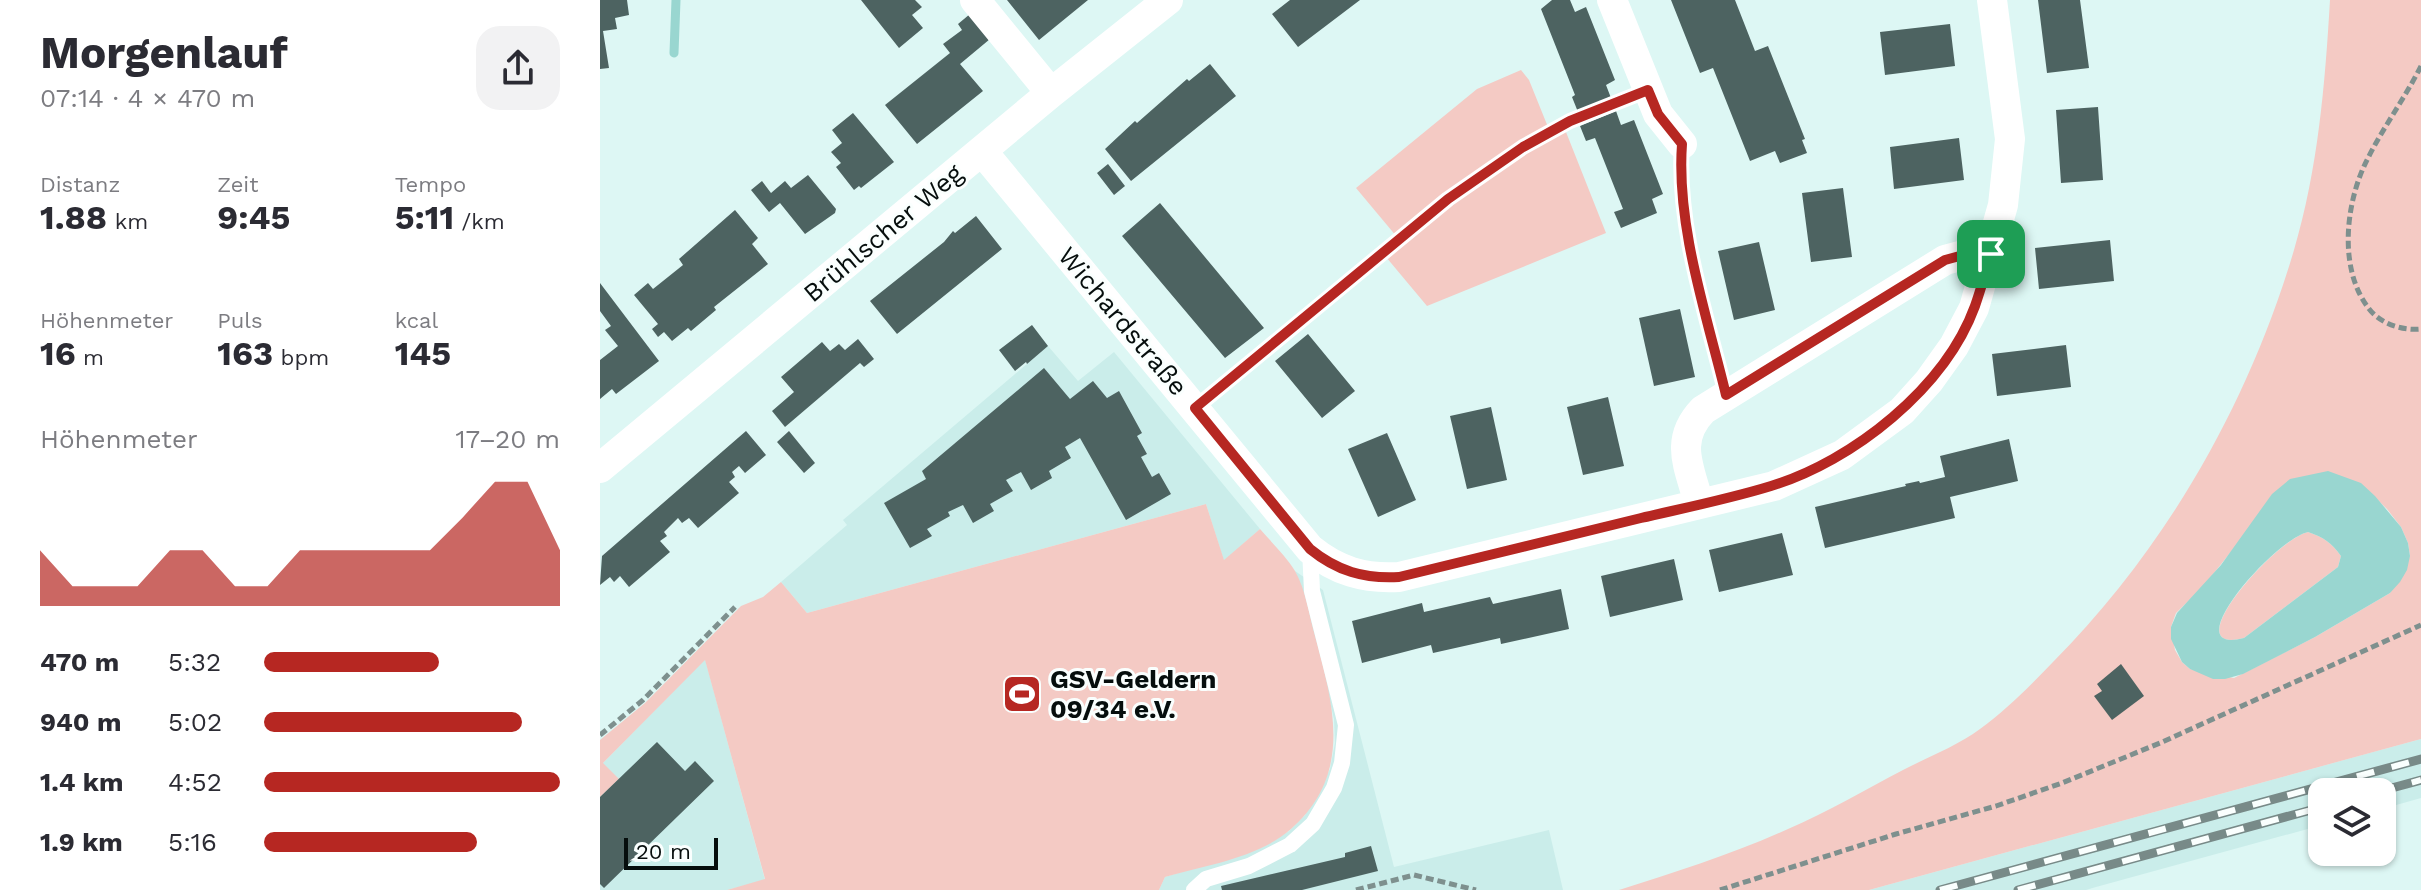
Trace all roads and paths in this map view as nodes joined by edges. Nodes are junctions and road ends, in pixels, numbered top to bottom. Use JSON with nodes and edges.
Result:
{"nodes":[{"id":1,"x":975,"y":0,"type":"edge"},
{"id":2,"x":1168,"y":0,"type":"edge"},
{"id":3,"x":1612,"y":0,"type":"edge"},
{"id":4,"x":1992,"y":0,"type":"edge"},
{"id":5,"x":2421,"y":66,"type":"edge"},
{"id":6,"x":1648,"y":90,"type":"junction"},
{"id":7,"x":1051,"y":93,"type":"junction"},
{"id":8,"x":1682,"y":144,"type":"joint"},
{"id":9,"x":982,"y":151,"type":"junction"},
{"id":10,"x":1991,"y":254,"type":"junction"},
{"id":11,"x":2421,"y":329,"type":"edge"},
{"id":12,"x":1726,"y":395,"type":"junction"},
{"id":13,"x":1195,"y":408,"type":"junction"},
{"id":14,"x":600,"y":468,"type":"edge"},
{"id":15,"x":1699,"y":504,"type":"junction"},
{"id":16,"x":1310,"y":549,"type":"junction"},
{"id":17,"x":735,"y":607,"type":"dead end"},
{"id":18,"x":2421,"y":625,"type":"edge"},
{"id":19,"x":600,"y":735,"type":"edge"},
{"id":20,"x":1194,"y":890,"type":"edge"},
{"id":21,"x":1356,"y":890,"type":"edge"},
{"id":22,"x":1476,"y":890,"type":"edge"},
{"id":23,"x":1720,"y":890,"type":"edge"}],
"edges":[{"from":1,"to":7,"type":"street"},
{"from":2,"to":7,"type":"street","name":"Brühlscher Weg"},
{"from":3,"to":6,"type":"street"},
{"from":4,"to":10,"type":"street","name":"Wichardstraße"},
{"from":5,"to":11,"type":"path"},
{"from":6,"to":8,"type":"street"},
{"from":6,"to":13,"type":"path"},
{"from":7,"to":9,"type":"street","name":"Brühlscher Weg"},
{"from":8,"to":12,"type":"path"},
{"from":9,"to":13,"type":"street","name":"Wichardstraße"},
{"from":9,"to":14,"type":"street","name":"Brühlscher Weg"},
{"from":10,"to":12,"type":"street"},
{"from":10,"to":15,"type":"street","name":"Wichardstraße"},
{"from":12,"to":15,"type":"street"},
{"from":13,"to":16,"type":"street","name":"Wichardstraße"},
{"from":15,"to":16,"type":"street","name":"Wichardstraße"},
{"from":16,"to":20,"type":"lane"},
{"from":17,"to":19,"type":"path"},
{"from":18,"to":23,"type":"path"},
{"from":21,"to":22,"type":"path"}]}
